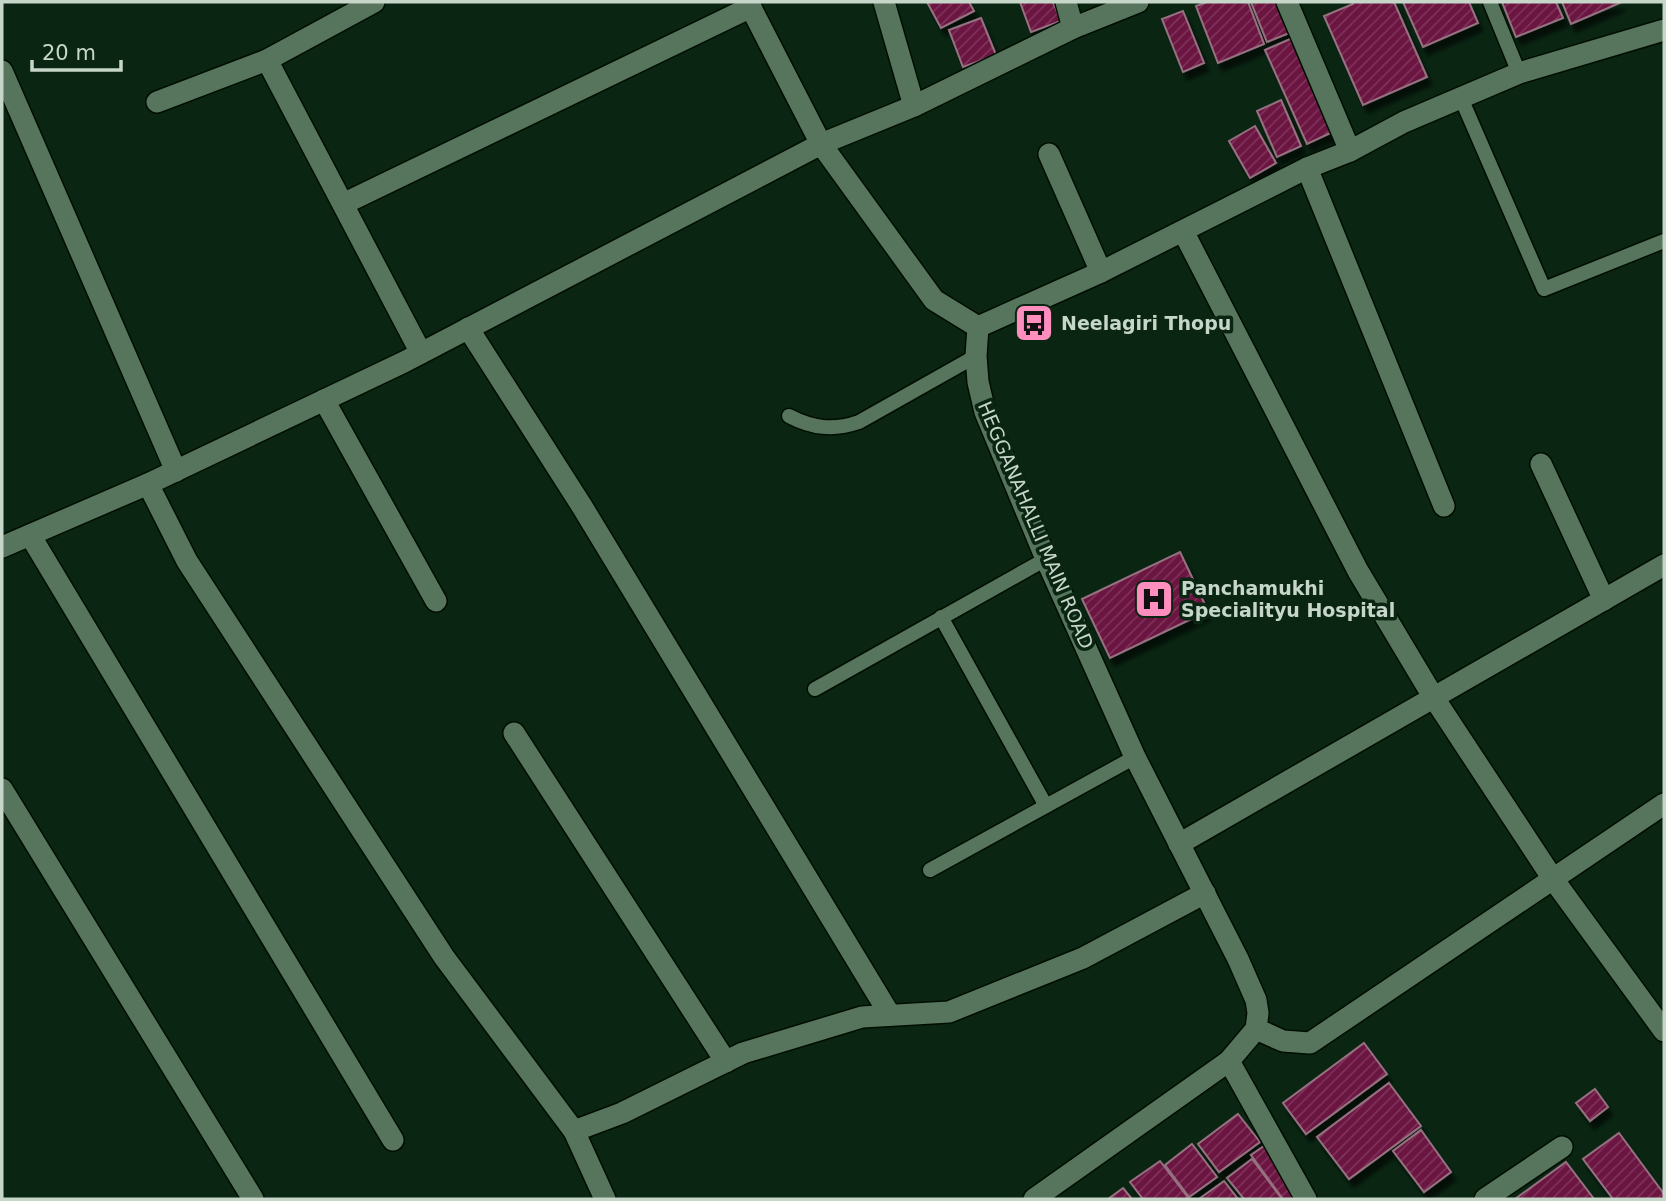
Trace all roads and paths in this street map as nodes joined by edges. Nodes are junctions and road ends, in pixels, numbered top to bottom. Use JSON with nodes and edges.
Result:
{"nodes":[{"id":1,"x":374,"y":2,"type":"edge"},
{"id":2,"x":884,"y":2,"type":"edge"},
{"id":3,"x":1066,"y":2,"type":"edge"},
{"id":4,"x":1138,"y":2,"type":"edge"},
{"id":5,"x":1287,"y":2,"type":"edge"},
{"id":6,"x":1490,"y":2,"type":"edge"},
{"id":7,"x":749,"y":4,"type":"edge"},
{"id":8,"x":1073,"y":28,"type":"junction"},
{"id":9,"x":1664,"y":30,"type":"edge"},
{"id":10,"x":267,"y":60,"type":"junction"},
{"id":11,"x":2,"y":71,"type":"edge"},
{"id":12,"x":1519,"y":73,"type":"junction"},
{"id":13,"x":1461,"y":98,"type":"junction"},
{"id":14,"x":157,"y":102,"type":"dead end"},
{"id":15,"x":914,"y":106,"type":"junction"},
{"id":16,"x":821,"y":144,"type":"junction"},
{"id":17,"x":1350,"y":151,"type":"junction"},
{"id":18,"x":1049,"y":154,"type":"dead end"},
{"id":19,"x":1307,"y":168,"type":"junction"},
{"id":20,"x":343,"y":204,"type":"junction"},
{"id":21,"x":1184,"y":231,"type":"junction"},
{"id":22,"x":1664,"y":241,"type":"edge"},
{"id":23,"x":1101,"y":272,"type":"junction"},
{"id":24,"x":978,"y":327,"type":"junction"},
{"id":25,"x":468,"y":328,"type":"junction"},
{"id":26,"x":421,"y":353,"type":"junction"},
{"id":27,"x":976,"y":356,"type":"junction"},
{"id":28,"x":324,"y":400,"type":"junction"},
{"id":29,"x":789,"y":416,"type":"dead end"},
{"id":30,"x":1541,"y":464,"type":"dead end"},
{"id":31,"x":177,"y":471,"type":"junction"},
{"id":32,"x":148,"y":484,"type":"junction"},
{"id":33,"x":1444,"y":506,"type":"dead end"},
{"id":34,"x":30,"y":535,"type":"junction"},
{"id":35,"x":2,"y":547,"type":"edge"},
{"id":36,"x":1046,"y":559,"type":"junction"},
{"id":37,"x":1664,"y":565,"type":"edge"},
{"id":38,"x":1604,"y":600,"type":"junction"},
{"id":39,"x":436,"y":601,"type":"dead end"},
{"id":40,"x":941,"y":617,"type":"junction"},
{"id":41,"x":815,"y":689,"type":"dead end"},
{"id":42,"x":1434,"y":698,"type":"junction"},
{"id":43,"x":514,"y":733,"type":"dead end"},
{"id":44,"x":1135,"y":757,"type":"junction"},
{"id":45,"x":2,"y":789,"type":"edge"},
{"id":46,"x":1664,"y":804,"type":"edge"},
{"id":47,"x":1046,"y":806,"type":"junction"},
{"id":48,"x":1179,"y":844,"type":"junction"},
{"id":49,"x":930,"y":870,"type":"dead end"},
{"id":50,"x":1553,"y":879,"type":"junction"},
{"id":51,"x":1205,"y":893,"type":"junction"},
{"id":52,"x":890,"y":1015,"type":"junction"},
{"id":53,"x":1256,"y":1030,"type":"junction"},
{"id":54,"x":1664,"y":1031,"type":"edge"},
{"id":55,"x":1229,"y":1061,"type":"junction"},
{"id":56,"x":726,"y":1062,"type":"junction"},
{"id":57,"x":574,"y":1131,"type":"junction"},
{"id":58,"x":393,"y":1140,"type":"dead end"},
{"id":59,"x":1562,"y":1147,"type":"dead end"},
{"id":60,"x":253,"y":1199,"type":"edge"},
{"id":61,"x":605,"y":1199,"type":"edge"},
{"id":62,"x":1034,"y":1199,"type":"edge"},
{"id":63,"x":1306,"y":1199,"type":"edge"},
{"id":64,"x":1485,"y":1199,"type":"edge"}],
"edges":[{"from":1,"to":10,"type":"street"},
{"from":2,"to":15,"type":"street"},
{"from":3,"to":8,"type":"street"},
{"from":4,"to":8,"type":"street"},
{"from":5,"to":17,"type":"street"},
{"from":6,"to":12,"type":"lane"},
{"from":7,"to":16,"type":"street"},
{"from":7,"to":20,"type":"street"},
{"from":8,"to":15,"type":"street"},
{"from":9,"to":12,"type":"street"},
{"from":10,"to":14,"type":"street"},
{"from":10,"to":20,"type":"street"},
{"from":11,"to":31,"type":"street"},
{"from":12,"to":13,"type":"street"},
{"from":13,"to":17,"type":"street"},
{"from":13,"to":22,"type":"lane"},
{"from":15,"to":16,"type":"street"},
{"from":16,"to":24,"type":"street"},
{"from":16,"to":25,"type":"street"},
{"from":17,"to":19,"type":"street"},
{"from":18,"to":23,"type":"street"},
{"from":19,"to":21,"type":"street"},
{"from":19,"to":33,"type":"street"},
{"from":20,"to":26,"type":"street"},
{"from":21,"to":23,"type":"street"},
{"from":21,"to":42,"type":"street"},
{"from":23,"to":24,"type":"street"},
{"from":24,"to":27,"type":"street","name":"HEGGANAHALLI MAIN ROAD"},
{"from":25,"to":26,"type":"street"},
{"from":25,"to":52,"type":"street"},
{"from":26,"to":28,"type":"street"},
{"from":27,"to":29,"type":"lane"},
{"from":27,"to":36,"type":"street","name":"HEGGANAHALLI MAIN ROAD"},
{"from":28,"to":31,"type":"street"},
{"from":28,"to":39,"type":"street"},
{"from":30,"to":38,"type":"street"},
{"from":31,"to":32,"type":"street"},
{"from":32,"to":34,"type":"street"},
{"from":32,"to":57,"type":"street"},
{"from":34,"to":35,"type":"street"},
{"from":34,"to":58,"type":"street"},
{"from":36,"to":40,"type":"lane"},
{"from":36,"to":44,"type":"street","name":"HEGGANAHALLI MAIN ROAD"},
{"from":37,"to":38,"type":"street"},
{"from":38,"to":42,"type":"street"},
{"from":40,"to":41,"type":"lane"},
{"from":40,"to":47,"type":"lane"},
{"from":42,"to":48,"type":"street"},
{"from":42,"to":50,"type":"street"},
{"from":43,"to":56,"type":"street"},
{"from":44,"to":47,"type":"lane"},
{"from":44,"to":48,"type":"street","name":"HEGGANAHALLI MAIN ROAD"},
{"from":45,"to":60,"type":"street"},
{"from":46,"to":50,"type":"street"},
{"from":47,"to":49,"type":"lane"},
{"from":48,"to":51,"type":"street","name":"HEGGANAHALLI MAIN ROAD"},
{"from":50,"to":53,"type":"street"},
{"from":50,"to":54,"type":"street"},
{"from":51,"to":52,"type":"street"},
{"from":51,"to":53,"type":"street","name":"HEGGANAHALLI MAIN ROAD"},
{"from":52,"to":56,"type":"street"},
{"from":53,"to":55,"type":"street"},
{"from":55,"to":62,"type":"street"},
{"from":55,"to":63,"type":"street"},
{"from":56,"to":57,"type":"street"},
{"from":57,"to":61,"type":"street"},
{"from":59,"to":64,"type":"street"}]}
